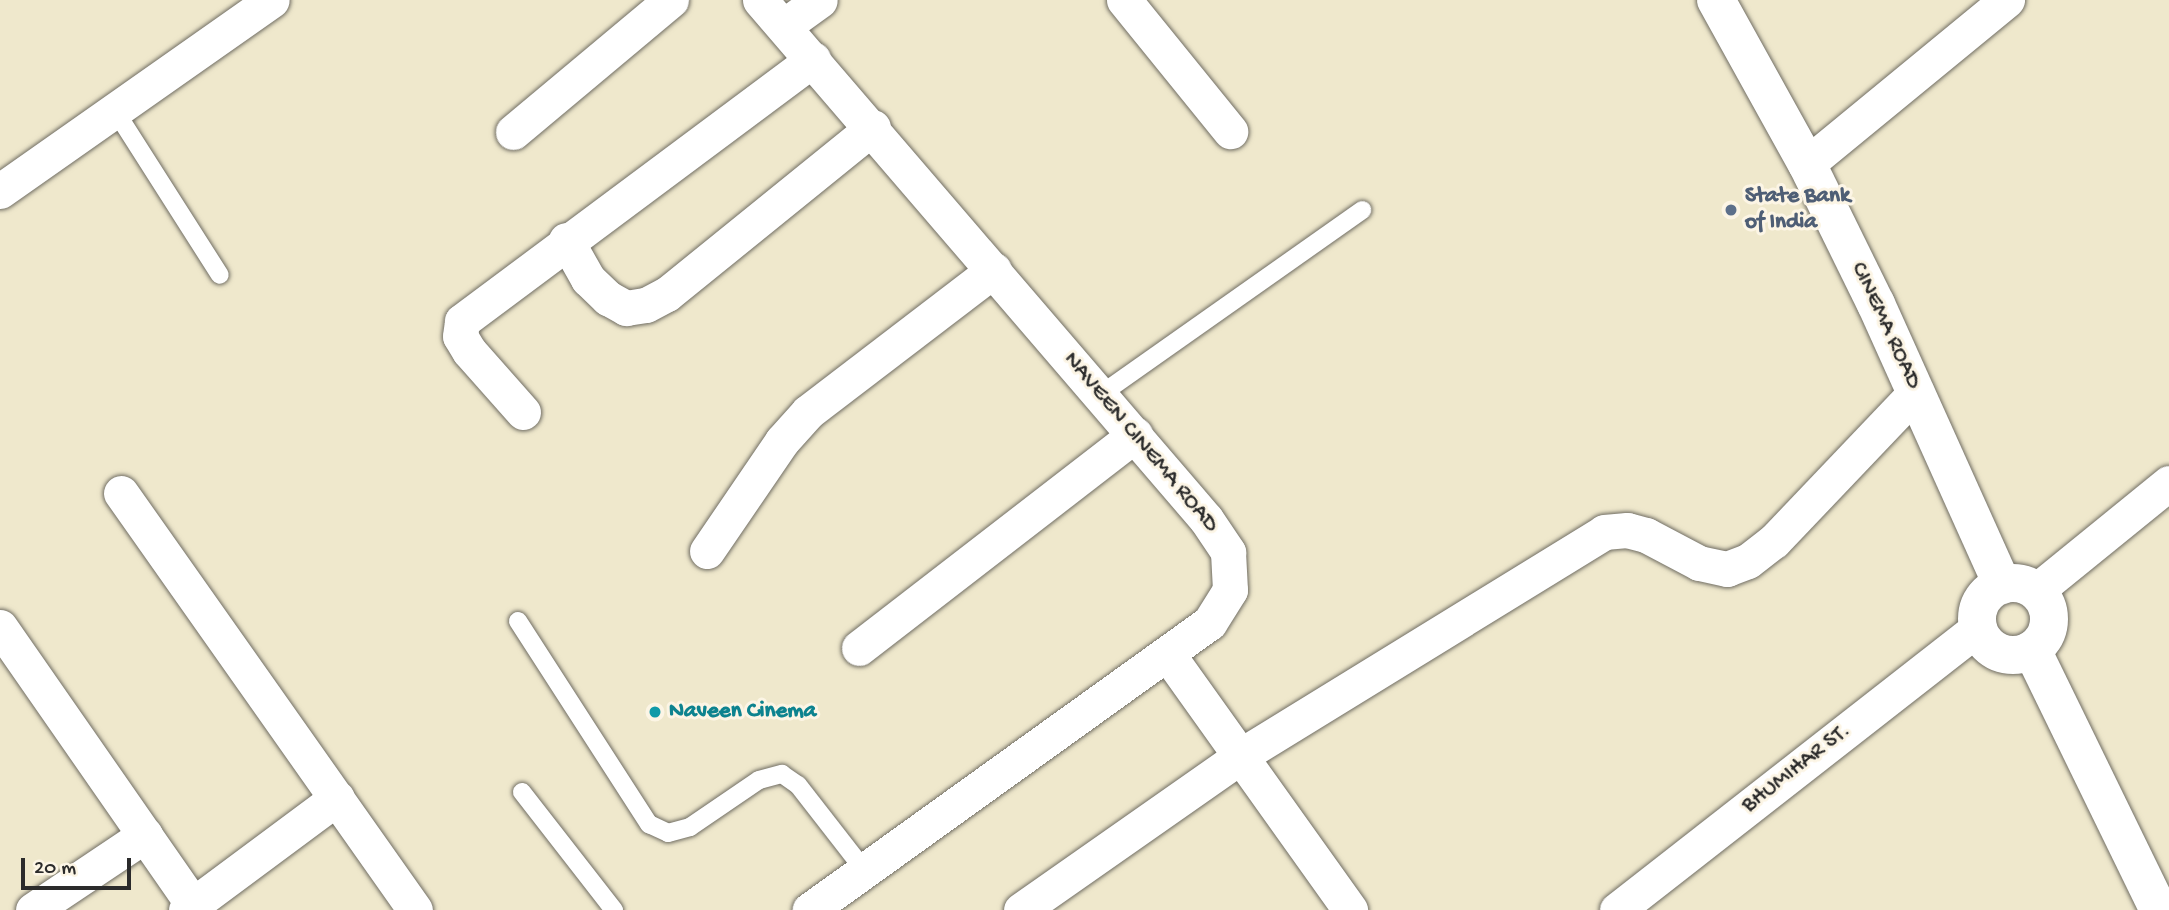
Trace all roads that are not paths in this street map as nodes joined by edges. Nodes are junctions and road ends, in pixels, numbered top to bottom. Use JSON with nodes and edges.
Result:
{"nodes":[{"id":1,"x":272,"y":0,"type":"edge"},
{"id":2,"x":671,"y":0,"type":"edge"},
{"id":3,"x":760,"y":0,"type":"edge"},
{"id":4,"x":820,"y":0,"type":"edge"},
{"id":5,"x":1124,"y":0,"type":"edge"},
{"id":6,"x":1716,"y":0,"type":"edge"},
{"id":7,"x":2007,"y":0,"type":"edge"},
{"id":8,"x":784,"y":26,"type":"junction"},
{"id":9,"x":813,"y":59,"type":"junction"},
{"id":10,"x":116,"y":112,"type":"junction"},
{"id":11,"x":873,"y":127,"type":"junction"},
{"id":12,"x":1230,"y":131,"type":"dead end"},
{"id":13,"x":513,"y":132,"type":"dead end"},
{"id":14,"x":1807,"y":164,"type":"junction"},
{"id":15,"x":0,"y":191,"type":"edge"},
{"id":16,"x":1362,"y":210,"type":"dead end"},
{"id":17,"x":566,"y":240,"type":"junction"},
{"id":18,"x":994,"y":270,"type":"junction"},
{"id":19,"x":220,"y":275,"type":"dead end"},
{"id":20,"x":1916,"y":392,"type":"junction"},
{"id":21,"x":1100,"y":395,"type":"junction"},
{"id":22,"x":523,"y":412,"type":"dead end"},
{"id":23,"x":1135,"y":435,"type":"junction"},
{"id":24,"x":2169,"y":483,"type":"edge"},
{"id":25,"x":121,"y":493,"type":"dead end"},
{"id":26,"x":708,"y":551,"type":"dead end"},
{"id":27,"x":2019,"y":588,"type":"junction"},
{"id":28,"x":519,"y":621,"type":"dead end"},
{"id":29,"x":0,"y":627,"type":"edge"},
{"id":30,"x":1977,"y":629,"type":"junction"},
{"id":31,"x":859,"y":648,"type":"dead end"},
{"id":32,"x":2032,"y":650,"type":"junction"},
{"id":33,"x":1169,"y":656,"type":"junction"},
{"id":34,"x":1242,"y":755,"type":"junction"},
{"id":35,"x":522,"y":792,"type":"dead end"},
{"id":36,"x":337,"y":798,"type":"junction"},
{"id":37,"x":145,"y":835,"type":"junction"},
{"id":38,"x":865,"y":871,"type":"junction"},
{"id":39,"x":189,"y":907,"type":"edge"},
{"id":40,"x":33,"y":910,"type":"edge"},
{"id":41,"x":415,"y":910,"type":"edge"},
{"id":42,"x":614,"y":910,"type":"edge"},
{"id":43,"x":809,"y":910,"type":"edge"},
{"id":44,"x":1021,"y":910,"type":"edge"},
{"id":45,"x":1350,"y":910,"type":"edge"},
{"id":46,"x":1617,"y":910,"type":"edge"},
{"id":47,"x":2159,"y":910,"type":"edge"}],
"edges":[{"from":1,"to":10,"type":"street"},
{"from":2,"to":13,"type":"street"},
{"from":3,"to":8,"type":"street","name":"NAVEEN CINEMA ROAD"},
{"from":4,"to":8,"type":"street"},
{"from":5,"to":12,"type":"street"},
{"from":6,"to":14,"type":"street","name":"CINEMA ROAD"},
{"from":7,"to":14,"type":"street"},
{"from":8,"to":9,"type":"street","name":"NAVEEN CINEMA ROAD"},
{"from":9,"to":11,"type":"street","name":"NAVEEN CINEMA ROAD"},
{"from":9,"to":17,"type":"street"},
{"from":10,"to":15,"type":"street"},
{"from":10,"to":19,"type":"lane"},
{"from":11,"to":17,"type":"street"},
{"from":11,"to":18,"type":"street","name":"NAVEEN CINEMA ROAD"},
{"from":14,"to":20,"type":"street","name":"CINEMA ROAD"},
{"from":16,"to":21,"type":"lane"},
{"from":17,"to":22,"type":"street"},
{"from":18,"to":21,"type":"street","name":"NAVEEN CINEMA ROAD"},
{"from":18,"to":26,"type":"street"},
{"from":20,"to":27,"type":"street","name":"CINEMA ROAD"},
{"from":20,"to":34,"type":"street"},
{"from":21,"to":23,"type":"street","name":"NAVEEN CINEMA ROAD"},
{"from":23,"to":31,"type":"street"},
{"from":23,"to":33,"type":"street","name":"NAVEEN CINEMA ROAD"},
{"from":24,"to":27,"type":"street"},
{"from":25,"to":36,"type":"street"},
{"from":27,"to":30,"type":"street"},
{"from":27,"to":32,"type":"street"},
{"from":28,"to":38,"type":"lane"},
{"from":29,"to":37,"type":"street"},
{"from":30,"to":32,"type":"street"},
{"from":30,"to":46,"type":"street","name":"BHUMIHAR ST."},
{"from":32,"to":47,"type":"street"},
{"from":33,"to":34,"type":"street"},
{"from":33,"to":38,"type":"street","name":"NAVEEN CINEMA ROAD"},
{"from":34,"to":44,"type":"street"},
{"from":34,"to":45,"type":"street"},
{"from":35,"to":42,"type":"lane"},
{"from":36,"to":39,"type":"street"},
{"from":36,"to":41,"type":"street"},
{"from":37,"to":39,"type":"street"},
{"from":37,"to":40,"type":"street"},
{"from":38,"to":43,"type":"street","name":"NAVEEN CINEMA ROAD"}]}
